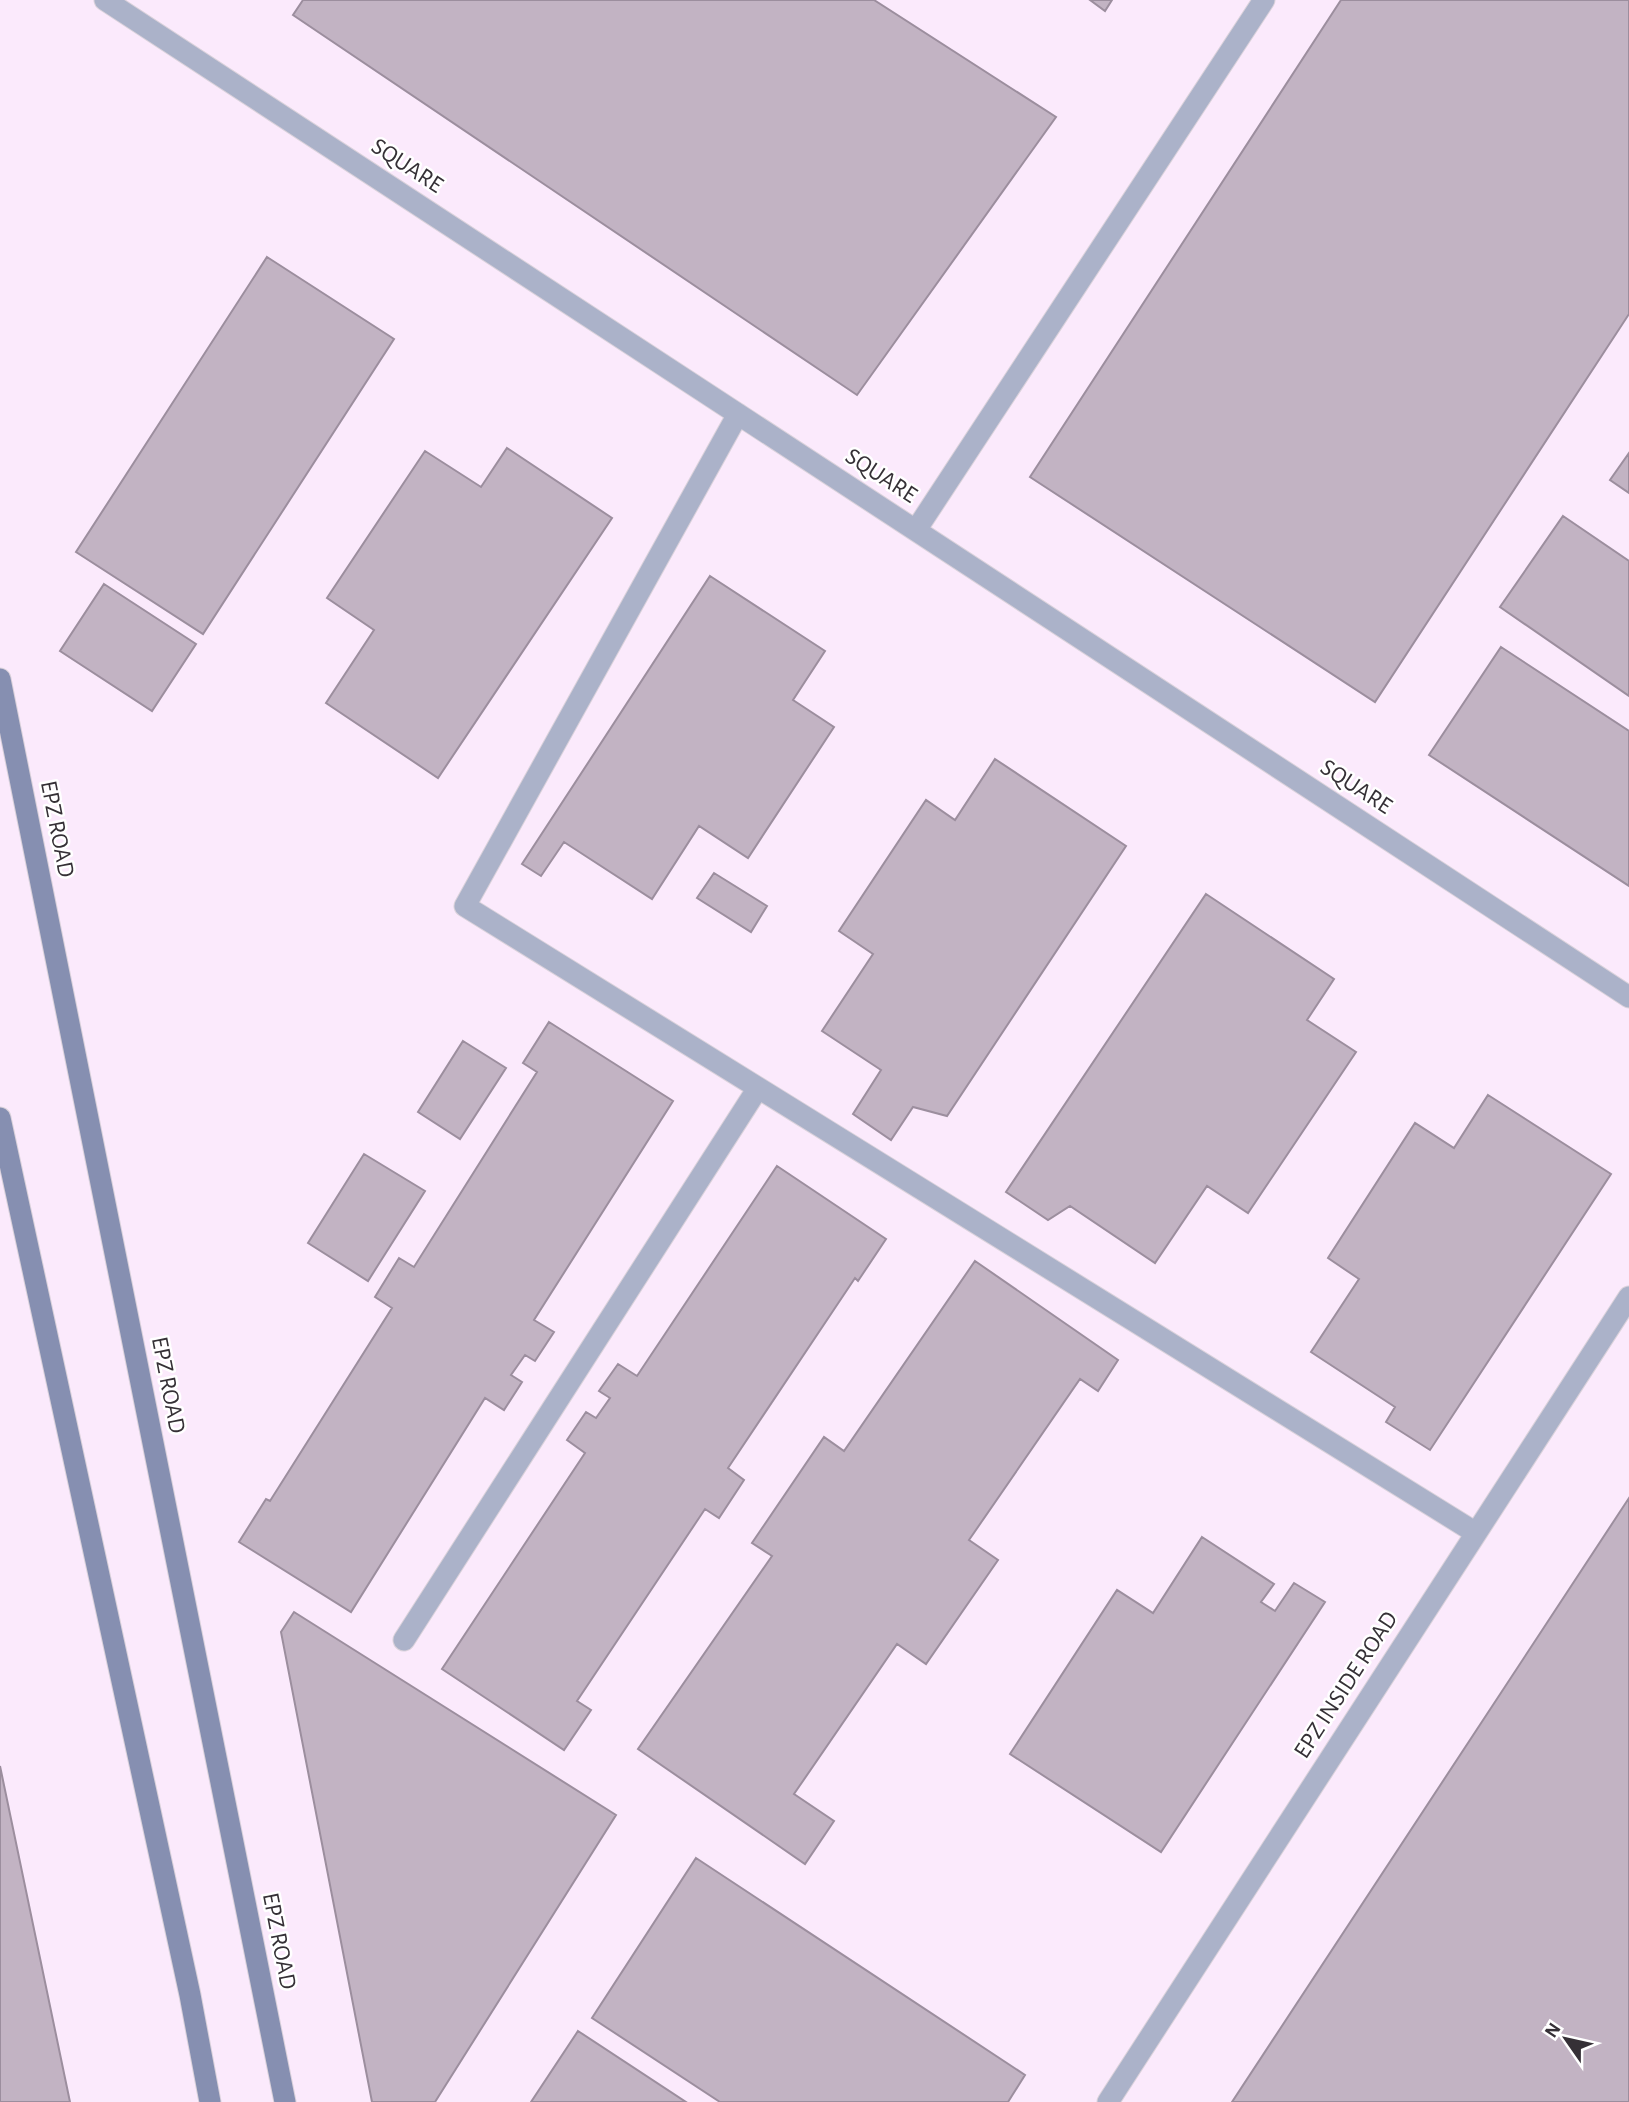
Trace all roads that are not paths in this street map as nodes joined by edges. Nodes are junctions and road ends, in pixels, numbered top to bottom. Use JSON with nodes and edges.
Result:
{"nodes":[{"id":1,"x":105,"y":0,"type":"edge"},
{"id":2,"x":1264,"y":0,"type":"edge"},
{"id":3,"x":738,"y":414,"type":"junction"},
{"id":4,"x":916,"y":530,"type":"junction"},
{"id":5,"x":0,"y":679,"type":"edge"},
{"id":6,"x":1629,"y":997,"type":"edge"},
{"id":7,"x":758,"y":1088,"type":"junction"},
{"id":8,"x":0,"y":1118,"type":"edge"},
{"id":9,"x":1629,"y":1297,"type":"edge"},
{"id":10,"x":1476,"y":1533,"type":"junction"},
{"id":11,"x":404,"y":1640,"type":"dead end"},
{"id":12,"x":210,"y":2102,"type":"edge"},
{"id":13,"x":285,"y":2102,"type":"edge"},
{"id":14,"x":1108,"y":2102,"type":"edge"}],
"edges":[{"from":1,"to":3,"type":"lane","name":"SQUARE"},
{"from":2,"to":4,"type":"lane"},
{"from":3,"to":4,"type":"lane","name":"SQUARE"},
{"from":3,"to":7,"type":"lane"},
{"from":4,"to":6,"type":"lane","name":"SQUARE"},
{"from":5,"to":13,"type":"main road","name":"EPZ ROAD"},
{"from":7,"to":10,"type":"lane"},
{"from":7,"to":11,"type":"lane"},
{"from":8,"to":12,"type":"main road"},
{"from":9,"to":10,"type":"lane","name":"EPZ INSIDE ROAD"},
{"from":10,"to":14,"type":"lane","name":"EPZ INSIDE ROAD"}]}
